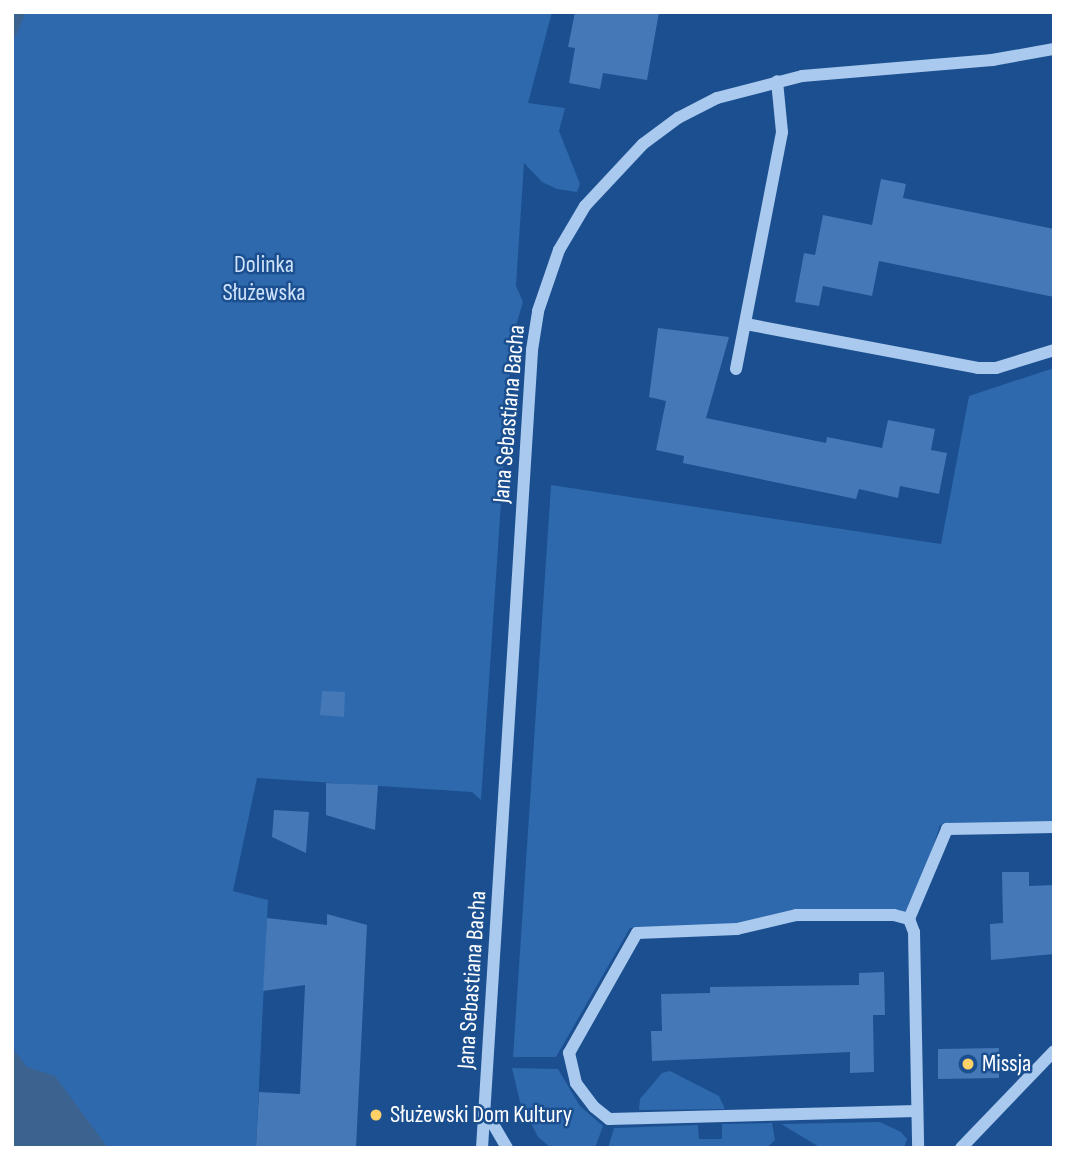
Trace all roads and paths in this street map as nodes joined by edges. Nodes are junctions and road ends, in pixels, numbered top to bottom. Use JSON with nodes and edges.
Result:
{"nodes":[{"id":1,"x":1054,"y":50,"type":"edge"},
{"id":2,"x":777,"y":81,"type":"junction"},
{"id":3,"x":747,"y":324,"type":"junction"},
{"id":4,"x":1054,"y":350,"type":"edge"},
{"id":5,"x":736,"y":369,"type":"dead end"},
{"id":6,"x":1054,"y":827,"type":"edge"},
{"id":7,"x":909,"y":919,"type":"junction"},
{"id":8,"x":1054,"y":1051,"type":"edge"},
{"id":9,"x":485,"y":1110,"type":"junction"},
{"id":10,"x":918,"y":1111,"type":"junction"},
{"id":11,"x":482,"y":1148,"type":"edge"},
{"id":12,"x":507,"y":1148,"type":"edge"},
{"id":13,"x":919,"y":1148,"type":"edge"},
{"id":14,"x":961,"y":1148,"type":"edge"}],
"edges":[{"from":1,"to":2,"type":"street","name":"Jana Sebastiana Bacha"},
{"from":2,"to":3,"type":"street"},
{"from":2,"to":9,"type":"street","name":"Jana Sebastiana Bacha"},
{"from":3,"to":4,"type":"street"},
{"from":3,"to":5,"type":"street"},
{"from":6,"to":7,"type":"street"},
{"from":7,"to":10,"type":"street"},
{"from":7,"to":10,"type":"street"},
{"from":8,"to":14,"type":"street"},
{"from":9,"to":11,"type":"street","name":"Jana Sebastiana Bacha"},
{"from":9,"to":12,"type":"street"},
{"from":10,"to":13,"type":"street"}]}
